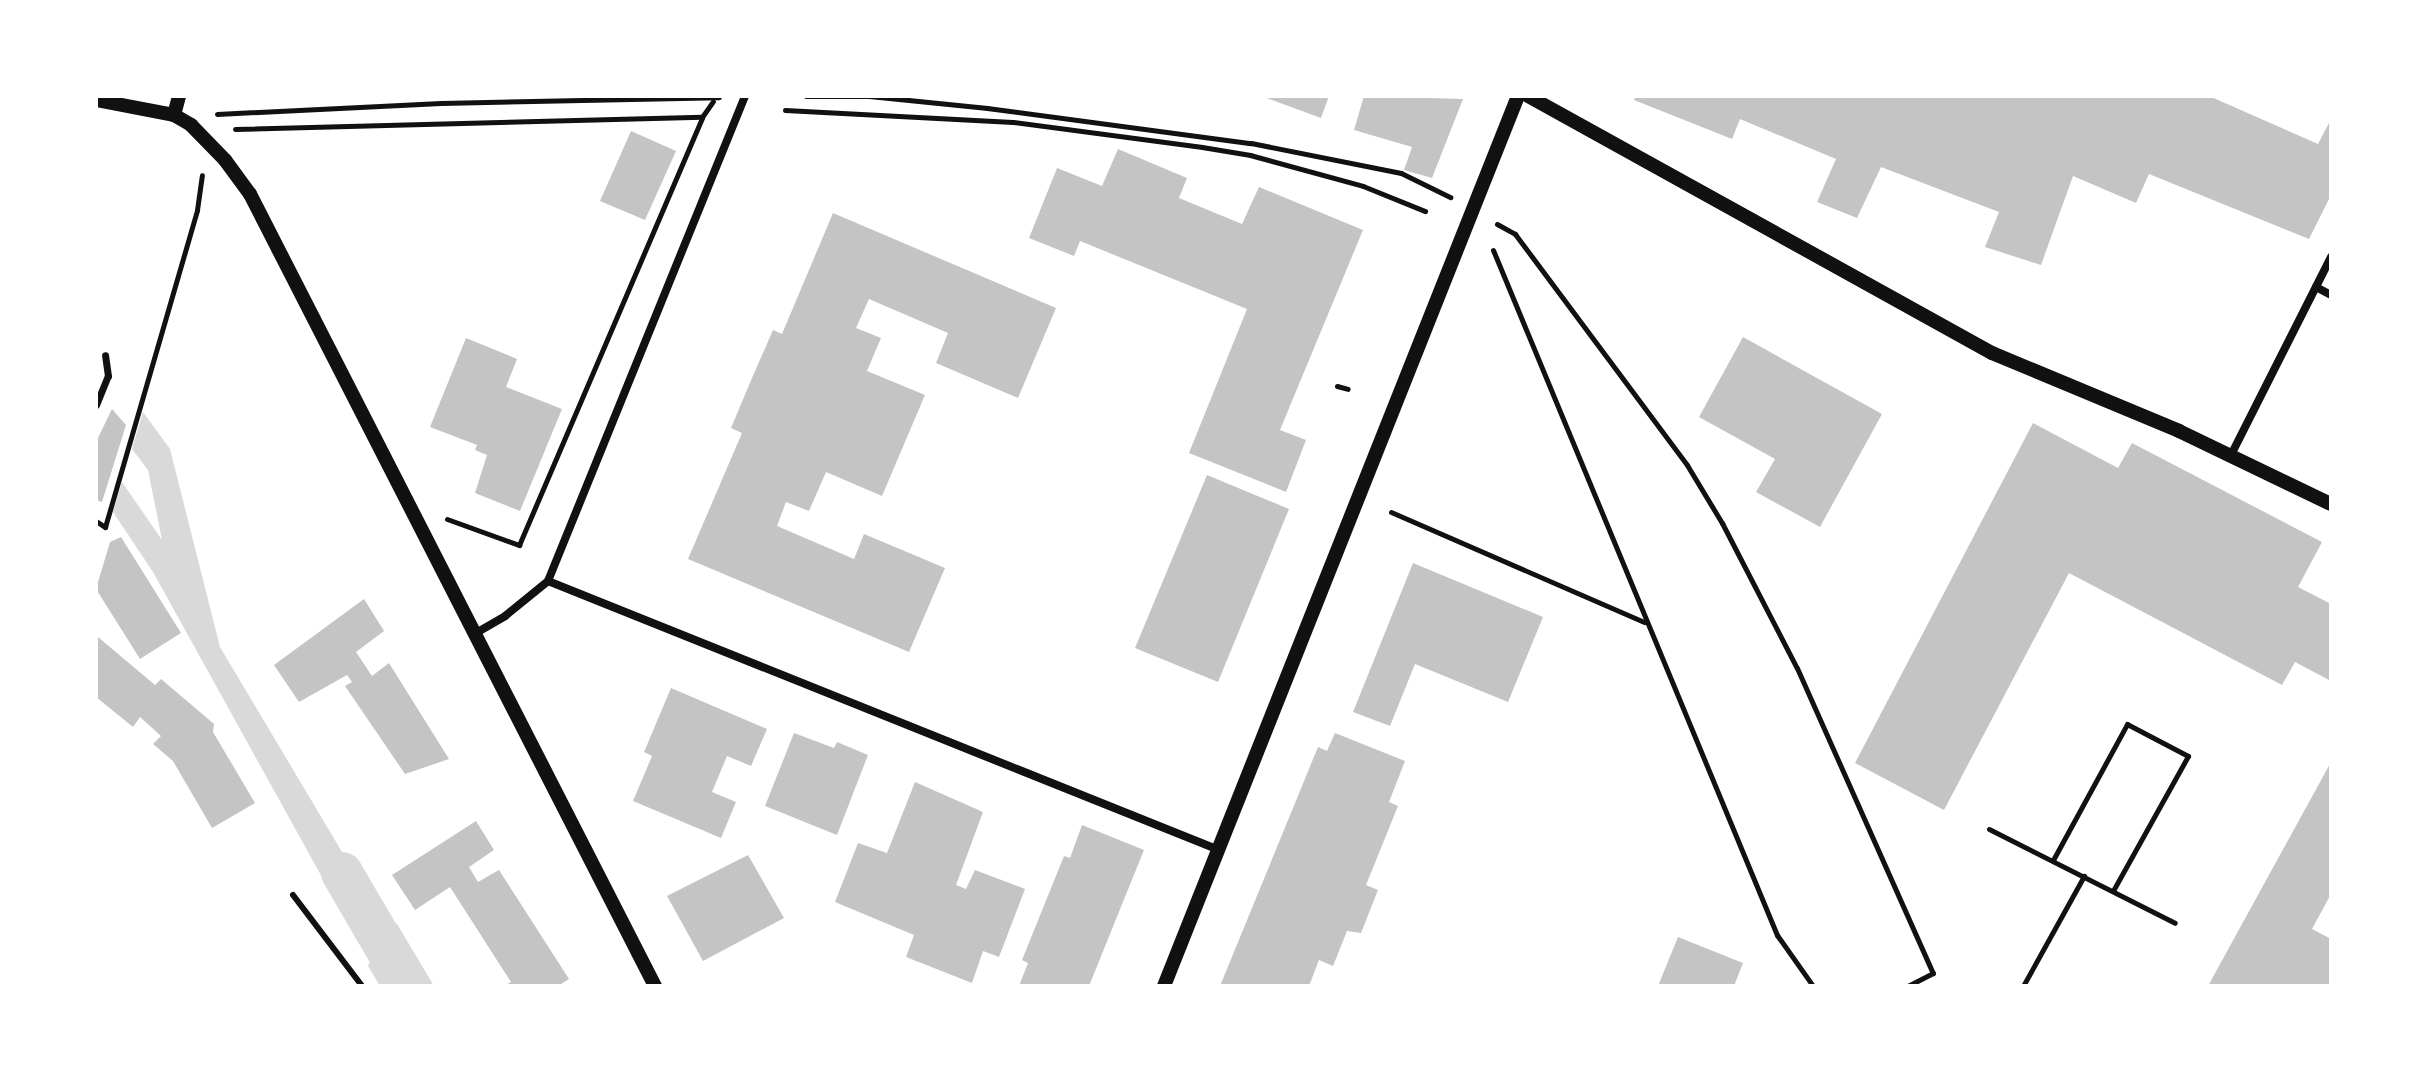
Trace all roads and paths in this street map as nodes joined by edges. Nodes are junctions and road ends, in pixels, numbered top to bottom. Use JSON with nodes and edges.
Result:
{"nodes":[{"id":1,"x":179,"y":96,"type":"edge"},
{"id":2,"x":745,"y":96,"type":"edge"},
{"id":3,"x":806,"y":96,"type":"edge"},
{"id":4,"x":1518,"y":96,"type":"edge"},
{"id":5,"x":1528,"y":96,"type":"edge"},
{"id":6,"x":716,"y":97,"type":"edge"},
{"id":7,"x":96,"y":100,"type":"edge"},
{"id":8,"x":785,"y":110,"type":"dead end"},
{"id":9,"x":174,"y":115,"type":"junction"},
{"id":10,"x":702,"y":117,"type":"junction"},
{"id":11,"x":209,"y":135,"type":"junction"},
{"id":12,"x":1452,"y":198,"type":"dead end"},
{"id":13,"x":1425,"y":211,"type":"dead end"},
{"id":14,"x":1490,"y":219,"type":"dead end"},
{"id":15,"x":1493,"y":250,"type":"dead end"},
{"id":16,"x":2331,"y":257,"type":"edge"},
{"id":17,"x":2316,"y":287,"type":"junction"},
{"id":18,"x":2331,"y":295,"type":"edge"},
{"id":19,"x":105,"y":355,"type":"dead end"},
{"id":20,"x":1337,"y":386,"type":"dead end"},
{"id":21,"x":1348,"y":389,"type":"dead end"},
{"id":22,"x":96,"y":405,"type":"edge"},
{"id":23,"x":2231,"y":455,"type":"junction"},
{"id":24,"x":2331,"y":504,"type":"edge"},
{"id":25,"x":1391,"y":512,"type":"dead end"},
{"id":26,"x":447,"y":519,"type":"dead end"},
{"id":27,"x":96,"y":521,"type":"edge"},
{"id":28,"x":548,"y":581,"type":"junction"},
{"id":29,"x":1645,"y":622,"type":"junction"},
{"id":30,"x":476,"y":633,"type":"junction"},
{"id":31,"x":1989,"y":829,"type":"dead end"},
{"id":32,"x":1219,"y":850,"type":"junction"},
{"id":33,"x":2053,"y":860,"type":"junction"},
{"id":34,"x":2084,"y":876,"type":"junction"},
{"id":35,"x":2113,"y":891,"type":"junction"},
{"id":36,"x":293,"y":895,"type":"dead end"},
{"id":37,"x":2175,"y":923,"type":"dead end"},
{"id":38,"x":362,"y":986,"type":"edge"},
{"id":39,"x":655,"y":986,"type":"edge"},
{"id":40,"x":1164,"y":986,"type":"edge"},
{"id":41,"x":1813,"y":986,"type":"edge"},
{"id":42,"x":1907,"y":986,"type":"edge"},
{"id":43,"x":2023,"y":986,"type":"edge"}],
"edges":[{"from":1,"to":9,"type":"street"},
{"from":2,"to":6,"type":"path"},
{"from":2,"to":28,"type":"street"},
{"from":3,"to":12,"type":"path"},
{"from":4,"to":32,"type":"street"},
{"from":5,"to":23,"type":"street"},
{"from":6,"to":10,"type":"path"},
{"from":6,"to":11,"type":"path"},
{"from":7,"to":9,"type":"street"},
{"from":8,"to":13,"type":"path"},
{"from":9,"to":11,"type":"street"},
{"from":10,"to":11,"type":"path"},
{"from":10,"to":26,"type":"path"},
{"from":11,"to":27,"type":"path"},
{"from":11,"to":30,"type":"street"},
{"from":14,"to":42,"type":"path"},
{"from":15,"to":29,"type":"path"},
{"from":16,"to":17,"type":"street"},
{"from":17,"to":18,"type":"street"},
{"from":17,"to":23,"type":"street"},
{"from":19,"to":22,"type":"street"},
{"from":20,"to":21,"type":"path"},
{"from":23,"to":24,"type":"street"},
{"from":25,"to":29,"type":"path"},
{"from":28,"to":30,"type":"street"},
{"from":28,"to":32,"type":"street"},
{"from":29,"to":41,"type":"path"},
{"from":30,"to":39,"type":"street"},
{"from":31,"to":33,"type":"path"},
{"from":32,"to":40,"type":"street"},
{"from":33,"to":34,"type":"path"},
{"from":33,"to":35,"type":"path"},
{"from":34,"to":35,"type":"path"},
{"from":34,"to":43,"type":"path"},
{"from":35,"to":37,"type":"path"},
{"from":36,"to":38,"type":"lane"}]}
